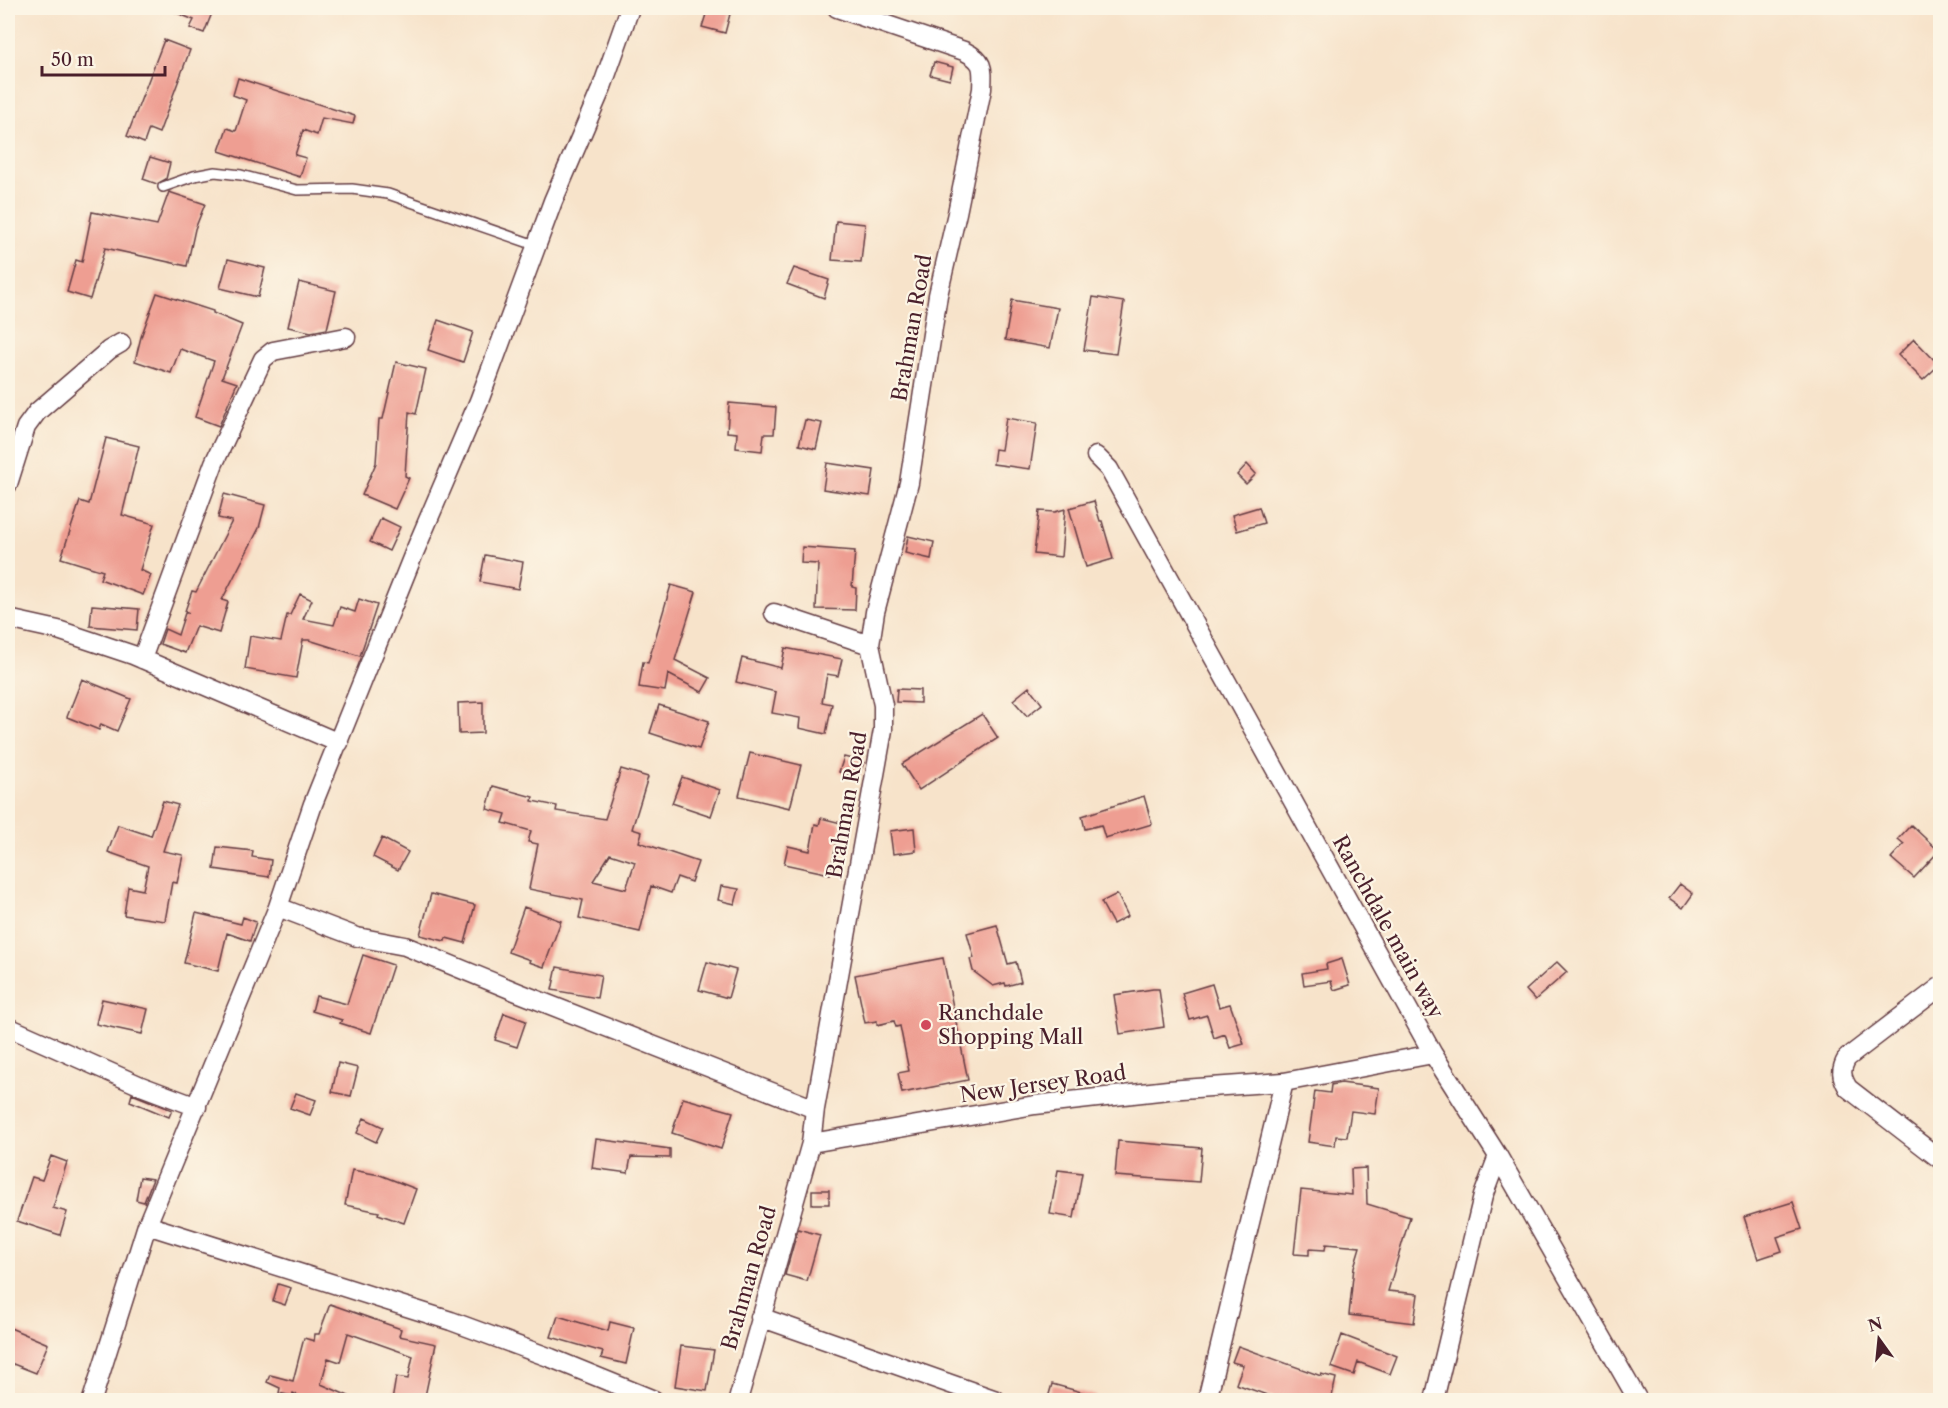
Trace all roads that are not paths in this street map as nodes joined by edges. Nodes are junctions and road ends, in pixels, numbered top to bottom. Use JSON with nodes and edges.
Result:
{"nodes":[{"id":1,"x":630,"y":8,"type":"edge"},
{"id":2,"x":837,"y":8,"type":"edge"},
{"id":3,"x":162,"y":187,"type":"dead end"},
{"id":4,"x":538,"y":246,"type":"junction"},
{"id":5,"x":346,"y":337,"type":"dead end"},
{"id":6,"x":121,"y":343,"type":"dead end"},
{"id":7,"x":1103,"y":462,"type":"dead end"},
{"id":8,"x":8,"y":484,"type":"edge"},
{"id":9,"x":774,"y":613,"type":"dead end"},
{"id":10,"x":8,"y":619,"type":"edge"},
{"id":11,"x":870,"y":645,"type":"junction"},
{"id":12,"x":142,"y":659,"type":"junction"},
{"id":13,"x":339,"y":742,"type":"junction"},
{"id":14,"x":278,"y":908,"type":"junction"},
{"id":15,"x":1941,"y":987,"type":"edge"},
{"id":16,"x":8,"y":1027,"type":"edge"},
{"id":17,"x":1433,"y":1054,"type":"junction"},
{"id":18,"x":1284,"y":1082,"type":"junction"},
{"id":19,"x":197,"y":1107,"type":"junction"},
{"id":20,"x":815,"y":1109,"type":"junction"},
{"id":21,"x":811,"y":1143,"type":"junction"},
{"id":22,"x":1498,"y":1156,"type":"junction"},
{"id":23,"x":1941,"y":1159,"type":"edge"},
{"id":24,"x":147,"y":1225,"type":"junction"},
{"id":25,"x":760,"y":1317,"type":"junction"},
{"id":26,"x":92,"y":1401,"type":"edge"},
{"id":27,"x":654,"y":1401,"type":"edge"},
{"id":28,"x":738,"y":1401,"type":"edge"},
{"id":29,"x":996,"y":1401,"type":"edge"},
{"id":30,"x":1207,"y":1401,"type":"edge"},
{"id":31,"x":1434,"y":1401,"type":"edge"},
{"id":32,"x":1638,"y":1401,"type":"edge"}],
"edges":[{"from":1,"to":4,"type":"street"},
{"from":2,"to":11,"type":"street","name":"Brahman Road"},
{"from":3,"to":4,"type":"lane"},
{"from":4,"to":13,"type":"street"},
{"from":5,"to":12,"type":"street"},
{"from":6,"to":8,"type":"street"},
{"from":7,"to":17,"type":"street","name":"Ranchdale main way"},
{"from":9,"to":11,"type":"street"},
{"from":10,"to":12,"type":"street"},
{"from":11,"to":20,"type":"street","name":"Brahman Road"},
{"from":12,"to":13,"type":"street"},
{"from":13,"to":14,"type":"street"},
{"from":14,"to":19,"type":"street"},
{"from":14,"to":20,"type":"street"},
{"from":15,"to":23,"type":"street"},
{"from":16,"to":19,"type":"street"},
{"from":17,"to":18,"type":"street","name":"New Jersey Road"},
{"from":17,"to":22,"type":"street","name":"Ranchdale main way"},
{"from":18,"to":21,"type":"street","name":"New Jersey Road"},
{"from":18,"to":30,"type":"street"},
{"from":19,"to":24,"type":"street"},
{"from":20,"to":21,"type":"street","name":"Brahman Road"},
{"from":21,"to":25,"type":"street","name":"Brahman Road"},
{"from":22,"to":31,"type":"street"},
{"from":22,"to":32,"type":"street","name":"Ranchdale main way"},
{"from":24,"to":26,"type":"street"},
{"from":24,"to":27,"type":"street"},
{"from":25,"to":28,"type":"street","name":"Brahman Road"},
{"from":25,"to":29,"type":"street"}]}
